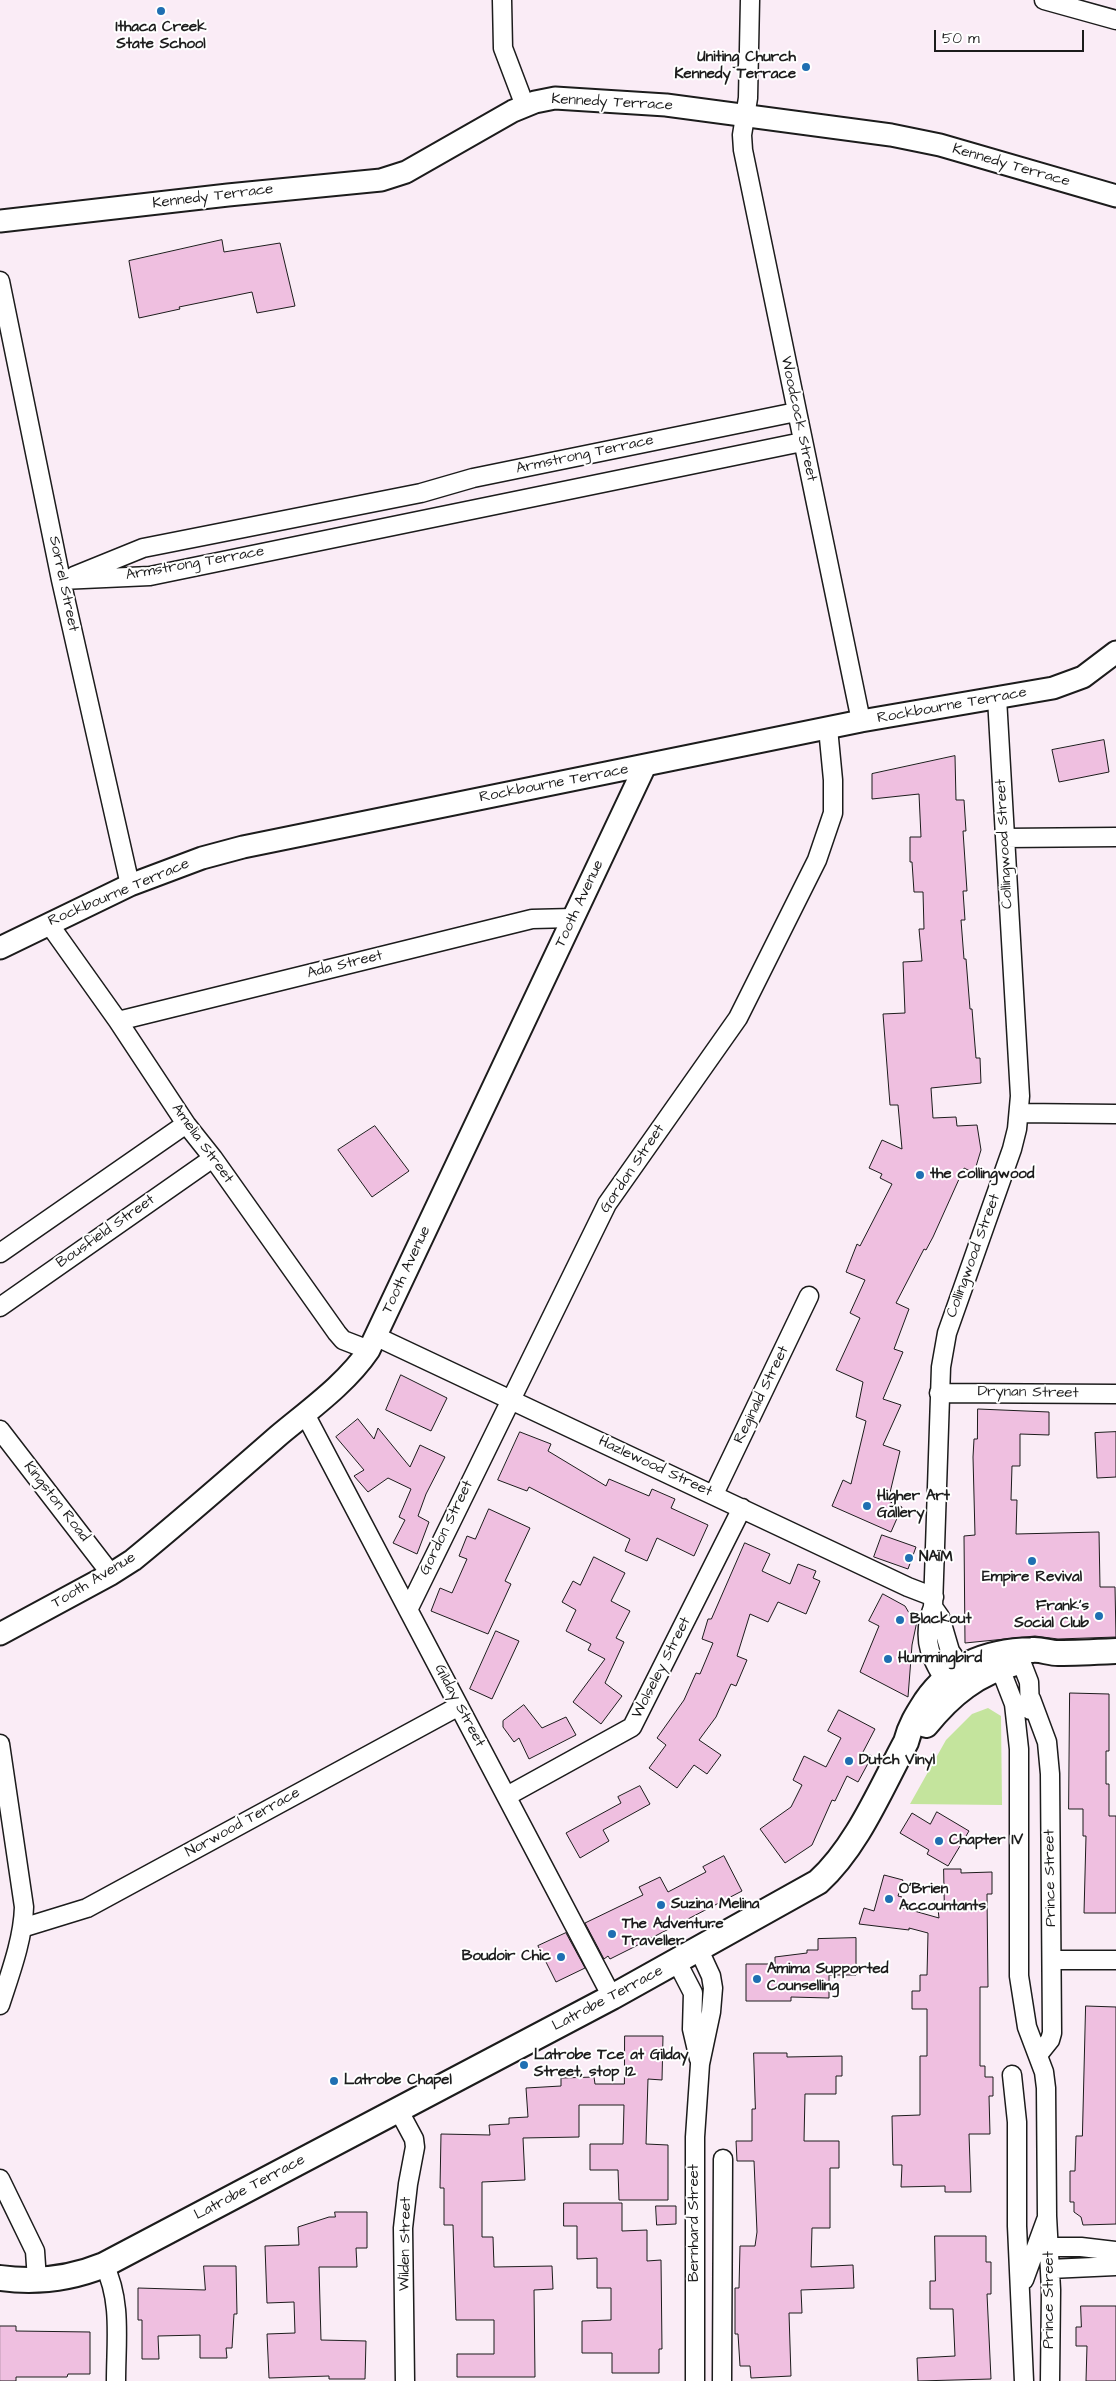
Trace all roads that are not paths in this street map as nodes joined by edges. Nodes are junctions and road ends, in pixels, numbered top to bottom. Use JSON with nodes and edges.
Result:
{"nodes":[{"id":1,"x":502,"y":0,"type":"edge"},
{"id":2,"x":750,"y":0,"type":"edge"},
{"id":3,"x":1044,"y":0,"type":"edge"},
{"id":4,"x":1116,"y":20,"type":"edge"},
{"id":5,"x":526,"y":106,"type":"junction"},
{"id":6,"x":745,"y":117,"type":"junction"},
{"id":7,"x":1116,"y":196,"type":"edge"},
{"id":8,"x":0,"y":221,"type":"edge"},
{"id":9,"x":0,"y":281,"type":"edge"},
{"id":10,"x":796,"y":412,"type":"junction"},
{"id":11,"x":802,"y":442,"type":"junction"},
{"id":12,"x":62,"y":580,"type":"junction"},
{"id":13,"x":1116,"y":652,"type":"edge"},
{"id":14,"x":997,"y":698,"type":"junction"},
{"id":15,"x":861,"y":721,"type":"junction"},
{"id":16,"x":828,"y":728,"type":"junction"},
{"id":17,"x":645,"y":766,"type":"junction"},
{"id":18,"x":1116,"y":836,"type":"edge"},
{"id":19,"x":1005,"y":838,"type":"junction"},
{"id":20,"x":130,"y":885,"type":"junction"},
{"id":21,"x":573,"y":918,"type":"junction"},
{"id":22,"x":49,"y":924,"type":"junction"},
{"id":23,"x":0,"y":948,"type":"edge"},
{"id":24,"x":118,"y":1021,"type":"junction"},
{"id":25,"x":1019,"y":1113,"type":"junction"},
{"id":26,"x":1116,"y":1114,"type":"edge"},
{"id":27,"x":186,"y":1124,"type":"junction"},
{"id":28,"x":213,"y":1158,"type":"junction"},
{"id":29,"x":0,"y":1253,"type":"edge"},
{"id":30,"x":809,"y":1296,"type":"dead end"},
{"id":31,"x":0,"y":1307,"type":"edge"},
{"id":32,"x":372,"y":1343,"type":"junction"},
{"id":33,"x":939,"y":1393,"type":"junction"},
{"id":34,"x":1116,"y":1394,"type":"edge"},
{"id":35,"x":510,"y":1399,"type":"junction"},
{"id":36,"x":305,"y":1414,"type":"junction"},
{"id":37,"x":0,"y":1430,"type":"edge"},
{"id":38,"x":714,"y":1494,"type":"junction"},
{"id":39,"x":742,"y":1508,"type":"junction"},
{"id":40,"x":112,"y":1574,"type":"junction"},
{"id":41,"x":934,"y":1602,"type":"junction"},
{"id":42,"x":408,"y":1610,"type":"junction"},
{"id":43,"x":0,"y":1634,"type":"edge"},
{"id":44,"x":1116,"y":1651,"type":"edge"},
{"id":45,"x":1009,"y":1658,"type":"junction"},
{"id":46,"x":957,"y":1680,"type":"junction"},
{"id":47,"x":1031,"y":1699,"type":"junction"},
{"id":48,"x":459,"y":1706,"type":"junction"},
{"id":49,"x":0,"y":1744,"type":"edge"},
{"id":50,"x":1019,"y":1749,"type":"junction"},
{"id":51,"x":507,"y":1796,"type":"junction"},
{"id":52,"x":22,"y":1928,"type":"junction"},
{"id":53,"x":699,"y":1950,"type":"junction"},
{"id":54,"x":1052,"y":1960,"type":"junction"},
{"id":55,"x":1116,"y":1960,"type":"edge"},
{"id":56,"x":677,"y":1962,"type":"junction"},
{"id":57,"x":612,"y":1998,"type":"junction"},
{"id":58,"x":0,"y":2006,"type":"edge"},
{"id":59,"x":1038,"y":2055,"type":"junction"},
{"id":60,"x":700,"y":2064,"type":"junction"},
{"id":61,"x":1012,"y":2075,"type":"dead end"},
{"id":62,"x":399,"y":2111,"type":"junction"},
{"id":63,"x":723,"y":2159,"type":"dead end"},
{"id":64,"x":0,"y":2179,"type":"edge"},
{"id":65,"x":1047,"y":2218,"type":"junction"},
{"id":66,"x":1016,"y":2226,"type":"junction"},
{"id":67,"x":1050,"y":2247,"type":"junction"},
{"id":68,"x":1116,"y":2251,"type":"edge"},
{"id":69,"x":104,"y":2265,"type":"junction"},
{"id":70,"x":1116,"y":2266,"type":"edge"},
{"id":71,"x":1050,"y":2270,"type":"junction"},
{"id":72,"x":0,"y":2278,"type":"edge"},
{"id":73,"x":37,"y":2280,"type":"junction"},
{"id":74,"x":1020,"y":2293,"type":"junction"},
{"id":75,"x":116,"y":2381,"type":"edge"},
{"id":76,"x":406,"y":2381,"type":"edge"},
{"id":77,"x":696,"y":2381,"type":"edge"},
{"id":78,"x":722,"y":2381,"type":"edge"},
{"id":79,"x":1024,"y":2381,"type":"edge"},
{"id":80,"x":1050,"y":2381,"type":"edge"}],
"edges":[{"from":1,"to":5,"type":"street"},
{"from":2,"to":6,"type":"street","name":"Woodcock Street"},
{"from":3,"to":4,"type":"street"},
{"from":5,"to":6,"type":"street","name":"Kennedy Terrace"},
{"from":5,"to":8,"type":"street","name":"Kennedy Terrace"},
{"from":6,"to":7,"type":"street","name":"Kennedy Terrace"},
{"from":6,"to":10,"type":"street","name":"Woodcock Street"},
{"from":9,"to":12,"type":"street","name":"Sorrel Street"},
{"from":10,"to":11,"type":"street","name":"Woodcock Street"},
{"from":10,"to":12,"type":"street","name":"Armstrong Terrace"},
{"from":11,"to":12,"type":"street","name":"Armstrong Terrace"},
{"from":11,"to":15,"type":"street","name":"Woodcock Street"},
{"from":12,"to":20,"type":"street","name":"Sorrel Street"},
{"from":13,"to":14,"type":"street","name":"Rockbourne Terrace"},
{"from":14,"to":15,"type":"street","name":"Rockbourne Terrace"},
{"from":14,"to":19,"type":"street","name":"Collingwood Street"},
{"from":15,"to":16,"type":"street","name":"Rockbourne Terrace"},
{"from":16,"to":17,"type":"street","name":"Rockbourne Terrace"},
{"from":16,"to":35,"type":"street","name":"Gordon Street"},
{"from":17,"to":20,"type":"street","name":"Rockbourne Terrace"},
{"from":17,"to":21,"type":"street","name":"Tooth Avenue"},
{"from":18,"to":19,"type":"street"},
{"from":19,"to":25,"type":"street","name":"Collingwood Street"},
{"from":20,"to":22,"type":"street","name":"Rockbourne Terrace"},
{"from":21,"to":24,"type":"street","name":"Ada Street"},
{"from":21,"to":32,"type":"street","name":"Tooth Avenue"},
{"from":22,"to":23,"type":"street","name":"Rockbourne Terrace"},
{"from":22,"to":24,"type":"street","name":"Amelia Street"},
{"from":24,"to":27,"type":"street","name":"Amelia Street"},
{"from":25,"to":26,"type":"street"},
{"from":25,"to":33,"type":"street","name":"Collingwood Street"},
{"from":27,"to":28,"type":"street","name":"Amelia Street"},
{"from":27,"to":29,"type":"street"},
{"from":28,"to":31,"type":"street","name":"Bousfield Street"},
{"from":28,"to":32,"type":"street","name":"Amelia Street"},
{"from":30,"to":38,"type":"street","name":"Reginald Street"},
{"from":32,"to":35,"type":"street","name":"Hazlewood Street"},
{"from":32,"to":36,"type":"street","name":"Tooth Avenue"},
{"from":33,"to":34,"type":"street","name":"Drynan Street"},
{"from":33,"to":41,"type":"street","name":"Collingwood Street"},
{"from":35,"to":38,"type":"street","name":"Hazlewood Street"},
{"from":35,"to":42,"type":"street","name":"Gordon Street"},
{"from":36,"to":40,"type":"street","name":"Tooth Avenue"},
{"from":36,"to":42,"type":"street","name":"Gilday Street"},
{"from":37,"to":40,"type":"street","name":"Kingston Road"},
{"from":38,"to":39,"type":"street","name":"Hazlewood Street"},
{"from":39,"to":41,"type":"street","name":"Hazlewood Street"},
{"from":39,"to":51,"type":"street","name":"Wolseley Street"},
{"from":40,"to":43,"type":"street","name":"Tooth Avenue"},
{"from":41,"to":46,"type":"street","name":"Collingwood Street"},
{"from":42,"to":48,"type":"street","name":"Gilday Street"},
{"from":44,"to":45,"type":"main road","name":"Latrobe Terrace"},
{"from":45,"to":46,"type":"main road","name":"Latrobe Terrace"},
{"from":45,"to":47,"type":"street","name":"Prince Street"},
{"from":45,"to":50,"type":"street","name":"Prince Street"},
{"from":46,"to":53,"type":"main road","name":"Latrobe Terrace"},
{"from":47,"to":50,"type":"street","name":"Prince Street"},
{"from":47,"to":54,"type":"street","name":"Prince Street"},
{"from":48,"to":51,"type":"street","name":"Gilday Street"},
{"from":48,"to":52,"type":"street","name":"Norwood Terrace"},
{"from":49,"to":52,"type":"street"},
{"from":50,"to":59,"type":"street","name":"Prince Street"},
{"from":51,"to":57,"type":"street","name":"Gilday Street"},
{"from":52,"to":58,"type":"street"},
{"from":53,"to":56,"type":"main road","name":"Latrobe Terrace"},
{"from":53,"to":60,"type":"street","name":"Bernhard Street"},
{"from":54,"to":55,"type":"street"},
{"from":54,"to":59,"type":"street","name":"Prince Street"},
{"from":56,"to":57,"type":"main road","name":"Latrobe Terrace"},
{"from":56,"to":60,"type":"street","name":"Bernhard Street"},
{"from":57,"to":62,"type":"main road","name":"Latrobe Terrace"},
{"from":59,"to":65,"type":"street","name":"Prince Street"},
{"from":60,"to":77,"type":"street","name":"Bernhard Street"},
{"from":61,"to":66,"type":"street","name":"Prince Street"},
{"from":62,"to":69,"type":"main road","name":"Latrobe Terrace"},
{"from":62,"to":76,"type":"street","name":"Wilden Street"},
{"from":63,"to":78,"type":"street","name":"Bernhard Street"},
{"from":64,"to":73,"type":"street"},
{"from":65,"to":66,"type":"street"},
{"from":65,"to":67,"type":"street","name":"Prince Street"},
{"from":65,"to":74,"type":"street","name":"Prince Street"},
{"from":66,"to":74,"type":"street","name":"Prince Street"},
{"from":67,"to":68,"type":"street"},
{"from":67,"to":71,"type":"street","name":"Prince Street"},
{"from":69,"to":73,"type":"main road","name":"Latrobe Terrace"},
{"from":69,"to":75,"type":"street"},
{"from":70,"to":71,"type":"street"},
{"from":71,"to":80,"type":"street","name":"Prince Street"},
{"from":72,"to":73,"type":"main road","name":"Latrobe Terrace"},
{"from":74,"to":79,"type":"street","name":"Prince Street"}]}
